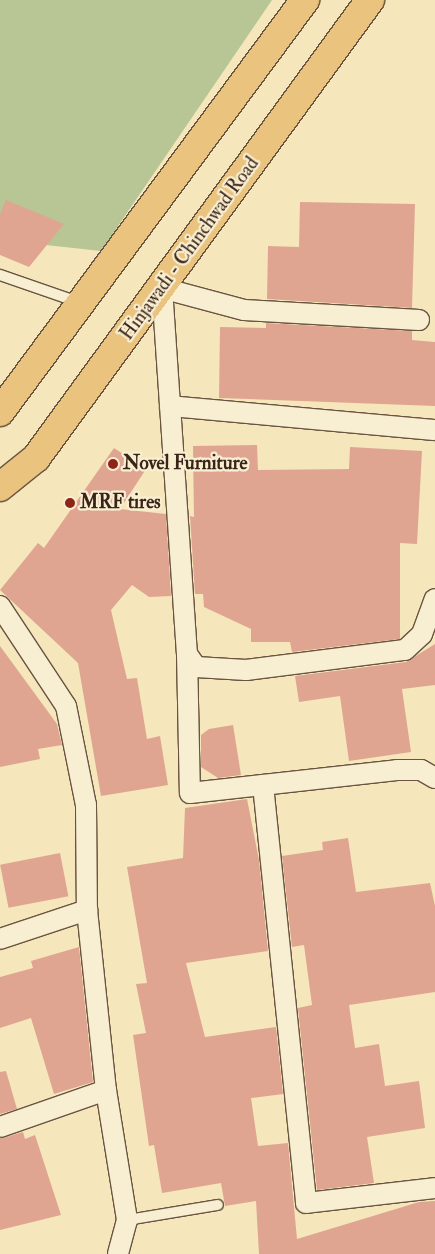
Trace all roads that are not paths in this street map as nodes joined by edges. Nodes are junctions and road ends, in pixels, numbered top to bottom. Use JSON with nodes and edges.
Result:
{"nodes":[{"id":1,"x":305,"y":0,"type":"edge"},
{"id":2,"x":370,"y":0,"type":"edge"},
{"id":3,"x":0,"y":275,"type":"edge"},
{"id":4,"x":162,"y":288,"type":"junction"},
{"id":5,"x":81,"y":303,"type":"junction"},
{"id":6,"x":419,"y":320,"type":"dead end"},
{"id":7,"x":170,"y":406,"type":"junction"},
{"id":8,"x":0,"y":412,"type":"edge"},
{"id":9,"x":435,"y":430,"type":"edge"},
{"id":10,"x":0,"y":488,"type":"edge"},
{"id":11,"x":435,"y":599,"type":"edge"},
{"id":12,"x":0,"y":606,"type":"edge"},
{"id":13,"x":187,"y":654,"type":"junction"},
{"id":14,"x":435,"y":778,"type":"edge"},
{"id":15,"x":263,"y":785,"type":"junction"},
{"id":16,"x":87,"y":910,"type":"junction"},
{"id":17,"x":0,"y":939,"type":"edge"},
{"id":18,"x":106,"y":1090,"type":"junction"},
{"id":19,"x":0,"y":1127,"type":"edge"},
{"id":20,"x":435,"y":1188,"type":"edge"},
{"id":21,"x":218,"y":1205,"type":"dead end"},
{"id":22,"x":127,"y":1220,"type":"junction"},
{"id":23,"x":118,"y":1254,"type":"edge"}],
"edges":[{"from":1,"to":5,"type":"main road"},
{"from":2,"to":4,"type":"main road","name":"Hinjawadi - Chinchwad Road"},
{"from":3,"to":5,"type":"lane"},
{"from":4,"to":6,"type":"street"},
{"from":4,"to":7,"type":"street"},
{"from":4,"to":10,"type":"main road","name":"Hinjawadi - Chinchwad Road"},
{"from":5,"to":8,"type":"main road"},
{"from":7,"to":9,"type":"street"},
{"from":7,"to":13,"type":"street"},
{"from":11,"to":13,"type":"street"},
{"from":12,"to":16,"type":"street"},
{"from":13,"to":15,"type":"street"},
{"from":14,"to":15,"type":"street"},
{"from":15,"to":20,"type":"street"},
{"from":16,"to":17,"type":"street"},
{"from":16,"to":18,"type":"street"},
{"from":18,"to":19,"type":"street"},
{"from":18,"to":22,"type":"street"},
{"from":21,"to":22,"type":"lane"},
{"from":22,"to":23,"type":"street"}]}
